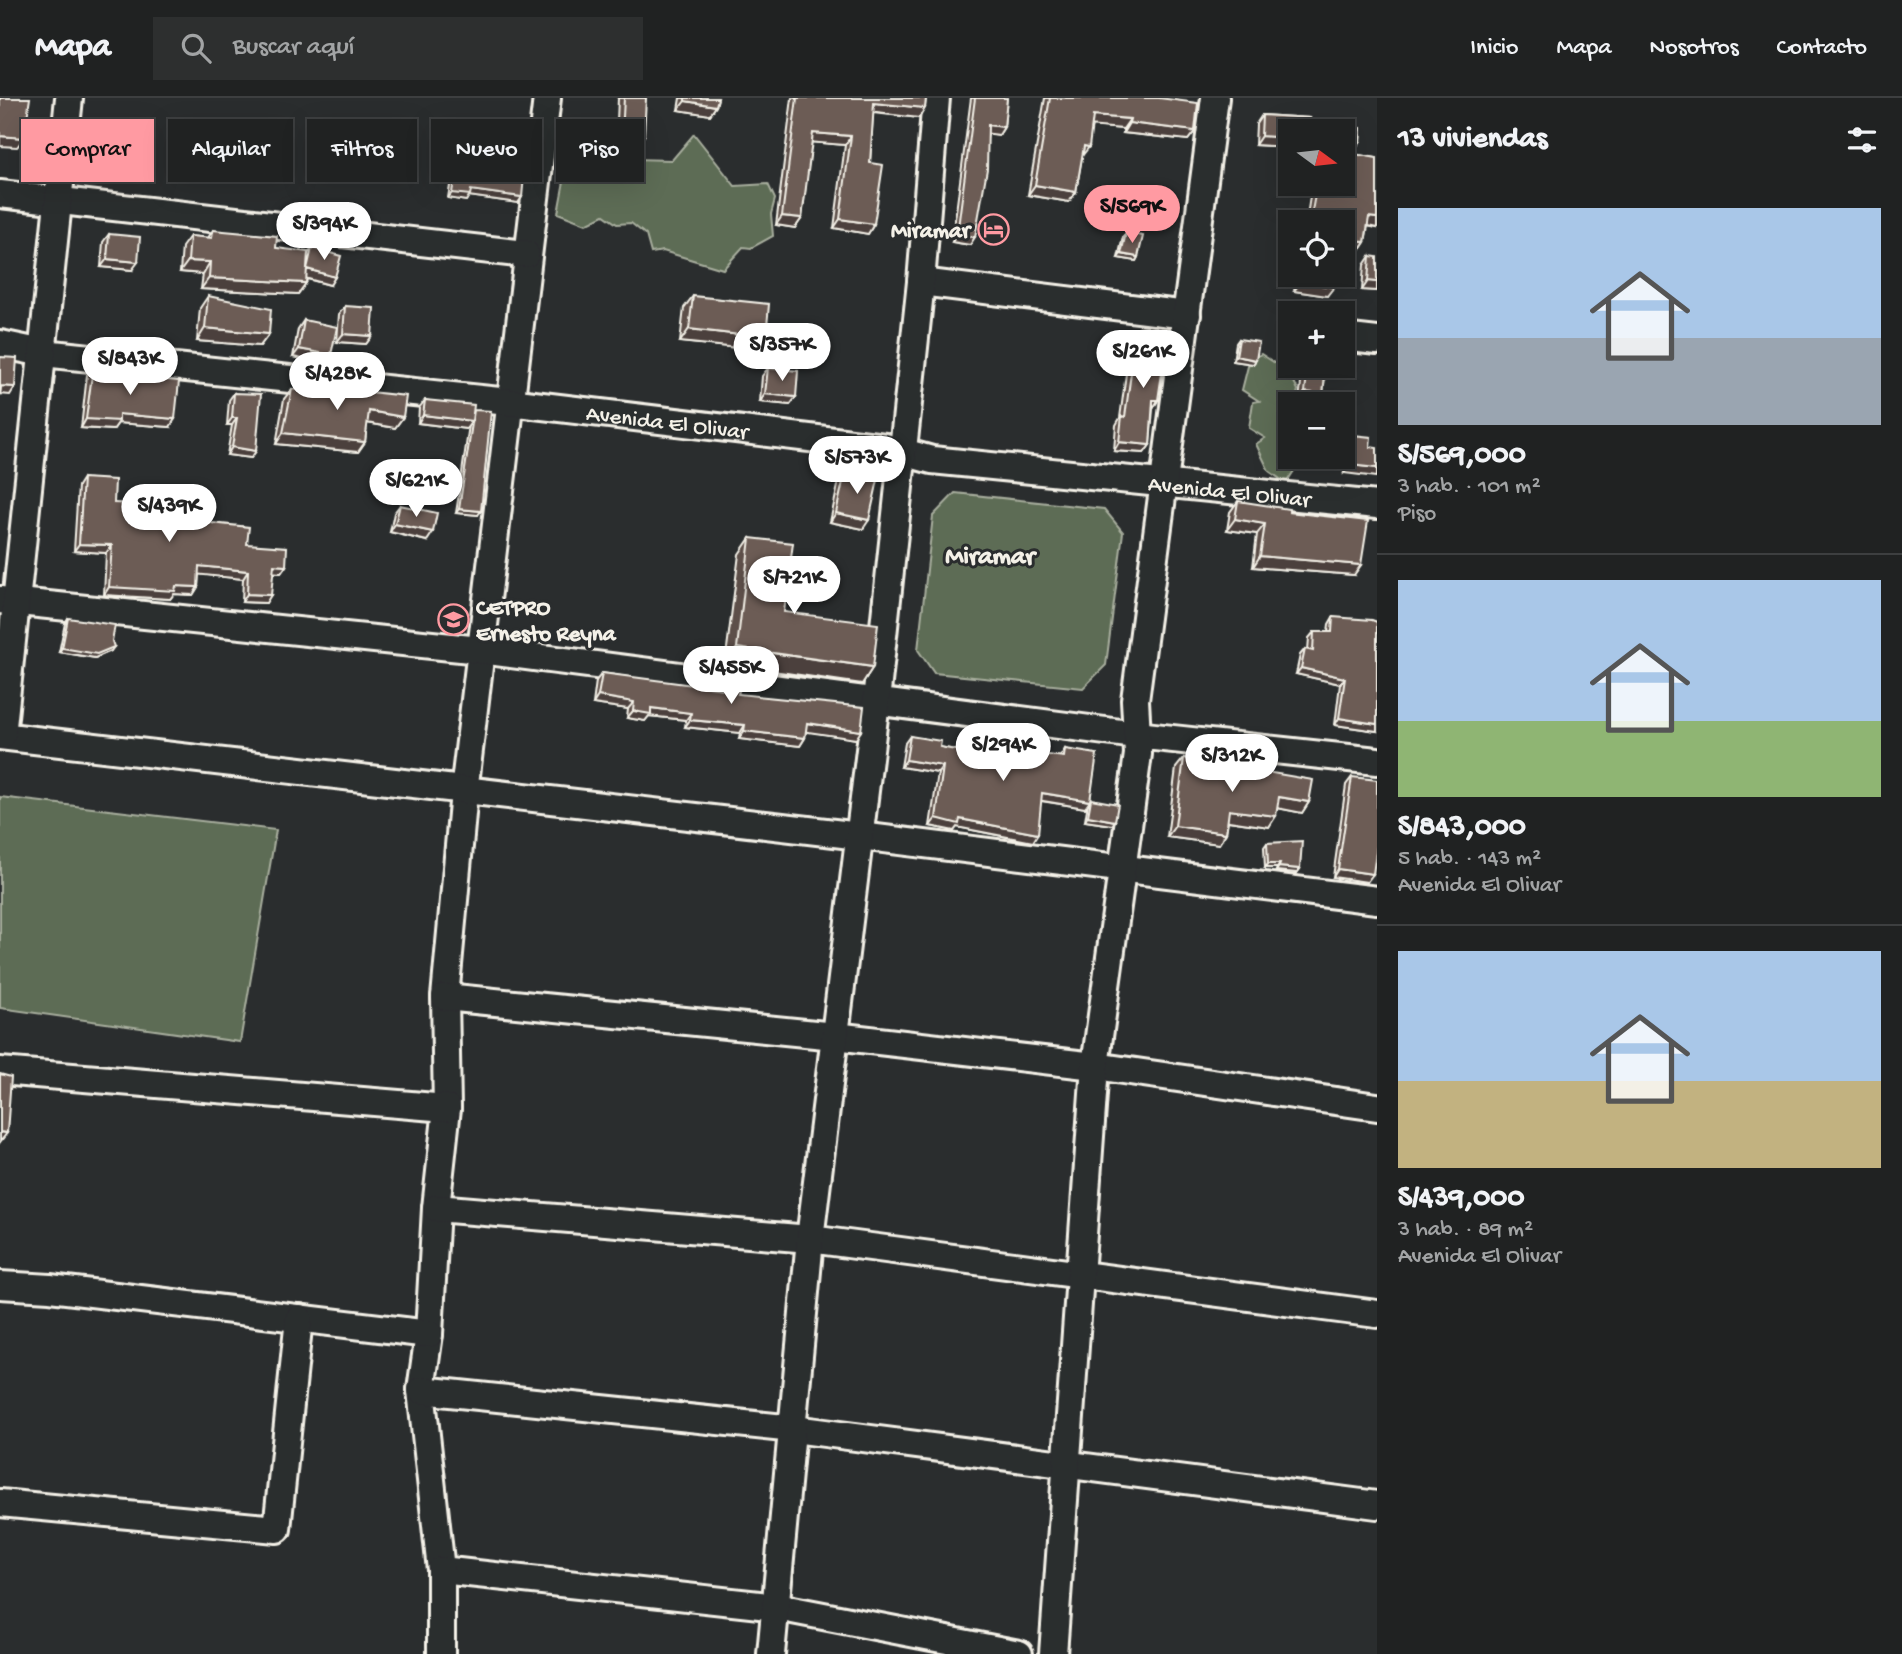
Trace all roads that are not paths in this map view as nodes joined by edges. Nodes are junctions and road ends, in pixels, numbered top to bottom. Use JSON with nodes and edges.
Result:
{"nodes":[{"id":1,"x":69,"y":98,"type":"edge"},
{"id":2,"x":547,"y":98,"type":"edge"},
{"id":3,"x":936,"y":98,"type":"edge"},
{"id":4,"x":1215,"y":98,"type":"edge"},
{"id":5,"x":0,"y":194,"type":"edge"},
{"id":6,"x":58,"y":201,"type":"junction"},
{"id":7,"x":526,"y":254,"type":"junction"},
{"id":8,"x":921,"y":282,"type":"junction"},
{"id":9,"x":1187,"y":315,"type":"junction"},
{"id":10,"x":1355,"y":338,"type":"edge"},
{"id":11,"x":1377,"y":341,"type":"edge"},
{"id":12,"x":0,"y":344,"type":"edge"},
{"id":13,"x":43,"y":353,"type":"junction"},
{"id":14,"x":509,"y":402,"type":"junction"},
{"id":15,"x":902,"y":452,"type":"junction"},
{"id":16,"x":1164,"y":484,"type":"junction"},
{"id":17,"x":1377,"y":505,"type":"edge"},
{"id":18,"x":8,"y":601,"type":"edge"},
{"id":19,"x":480,"y":650,"type":"junction"},
{"id":20,"x":876,"y":701,"type":"junction"},
{"id":21,"x":1136,"y":734,"type":"junction"},
{"id":22,"x":1,"y":736,"type":"edge"},
{"id":23,"x":1377,"y":761,"type":"edge"},
{"id":24,"x":464,"y":792,"type":"junction"},
{"id":25,"x":860,"y":836,"type":"junction"},
{"id":26,"x":1122,"y":869,"type":"junction"},
{"id":27,"x":1377,"y":900,"type":"edge"},
{"id":28,"x":445,"y":998,"type":"junction"},
{"id":29,"x":835,"y":1036,"type":"junction"},
{"id":30,"x":1095,"y":1066,"type":"junction"},
{"id":31,"x":0,"y":1071,"type":"edge"},
{"id":32,"x":1377,"y":1107,"type":"edge"},
{"id":33,"x":447,"y":1108,"type":"junction"},
{"id":34,"x":436,"y":1208,"type":"junction"},
{"id":35,"x":810,"y":1239,"type":"junction"},
{"id":36,"x":1080,"y":1275,"type":"junction"},
{"id":37,"x":0,"y":1285,"type":"edge"},
{"id":38,"x":1377,"y":1314,"type":"edge"},
{"id":39,"x":299,"y":1318,"type":"junction"},
{"id":40,"x":429,"y":1334,"type":"junction"},
{"id":41,"x":421,"y":1391,"type":"junction"},
{"id":42,"x":794,"y":1429,"type":"junction"},
{"id":43,"x":1066,"y":1465,"type":"junction"},
{"id":44,"x":0,"y":1503,"type":"edge"},
{"id":45,"x":1377,"y":1505,"type":"edge"},
{"id":46,"x":441,"y":1570,"type":"junction"},
{"id":47,"x":777,"y":1607,"type":"junction"},
{"id":48,"x":441,"y":1654,"type":"edge"},
{"id":49,"x":771,"y":1654,"type":"edge"},
{"id":50,"x":1019,"y":1654,"type":"edge"},
{"id":51,"x":1053,"y":1654,"type":"edge"}],
"edges":[{"from":1,"to":6,"type":"street"},
{"from":2,"to":7,"type":"street"},
{"from":3,"to":8,"type":"street"},
{"from":4,"to":9,"type":"street"},
{"from":5,"to":6,"type":"street"},
{"from":6,"to":7,"type":"street"},
{"from":6,"to":13,"type":"street"},
{"from":7,"to":14,"type":"street"},
{"from":8,"to":9,"type":"street"},
{"from":8,"to":15,"type":"street"},
{"from":9,"to":16,"type":"street"},
{"from":10,"to":11,"type":"street"},
{"from":12,"to":13,"type":"street","name":"Avenida El Olivar"},
{"from":13,"to":14,"type":"street","name":"Avenida El Olivar"},
{"from":13,"to":18,"type":"street"},
{"from":14,"to":15,"type":"street","name":"Avenida El Olivar"},
{"from":14,"to":19,"type":"street"},
{"from":15,"to":16,"type":"street","name":"Avenida El Olivar"},
{"from":15,"to":20,"type":"street"},
{"from":16,"to":17,"type":"street","name":"Avenida El Olivar"},
{"from":16,"to":21,"type":"street"},
{"from":18,"to":19,"type":"street"},
{"from":18,"to":22,"type":"street"},
{"from":19,"to":20,"type":"street"},
{"from":19,"to":24,"type":"street"},
{"from":20,"to":21,"type":"street"},
{"from":20,"to":25,"type":"street"},
{"from":21,"to":23,"type":"street"},
{"from":21,"to":26,"type":"street"},
{"from":22,"to":24,"type":"street"},
{"from":24,"to":25,"type":"street"},
{"from":24,"to":28,"type":"street"},
{"from":25,"to":26,"type":"street"},
{"from":25,"to":29,"type":"street"},
{"from":26,"to":27,"type":"street"},
{"from":26,"to":30,"type":"street"},
{"from":28,"to":29,"type":"street"},
{"from":28,"to":33,"type":"street"},
{"from":29,"to":30,"type":"street"},
{"from":29,"to":35,"type":"street"},
{"from":30,"to":32,"type":"street"},
{"from":30,"to":36,"type":"street"},
{"from":31,"to":33,"type":"street"},
{"from":33,"to":34,"type":"street"},
{"from":34,"to":35,"type":"street"},
{"from":34,"to":40,"type":"street"},
{"from":35,"to":36,"type":"street"},
{"from":35,"to":42,"type":"street"},
{"from":36,"to":38,"type":"street"},
{"from":36,"to":43,"type":"street"},
{"from":37,"to":39,"type":"street"},
{"from":39,"to":40,"type":"street"},
{"from":39,"to":44,"type":"street"},
{"from":40,"to":41,"type":"street"},
{"from":41,"to":42,"type":"street"},
{"from":41,"to":46,"type":"street"},
{"from":42,"to":43,"type":"street"},
{"from":42,"to":47,"type":"street"},
{"from":43,"to":45,"type":"street"},
{"from":43,"to":51,"type":"street"},
{"from":46,"to":47,"type":"street"},
{"from":46,"to":48,"type":"street"},
{"from":47,"to":49,"type":"street"},
{"from":47,"to":50,"type":"street"}]}
